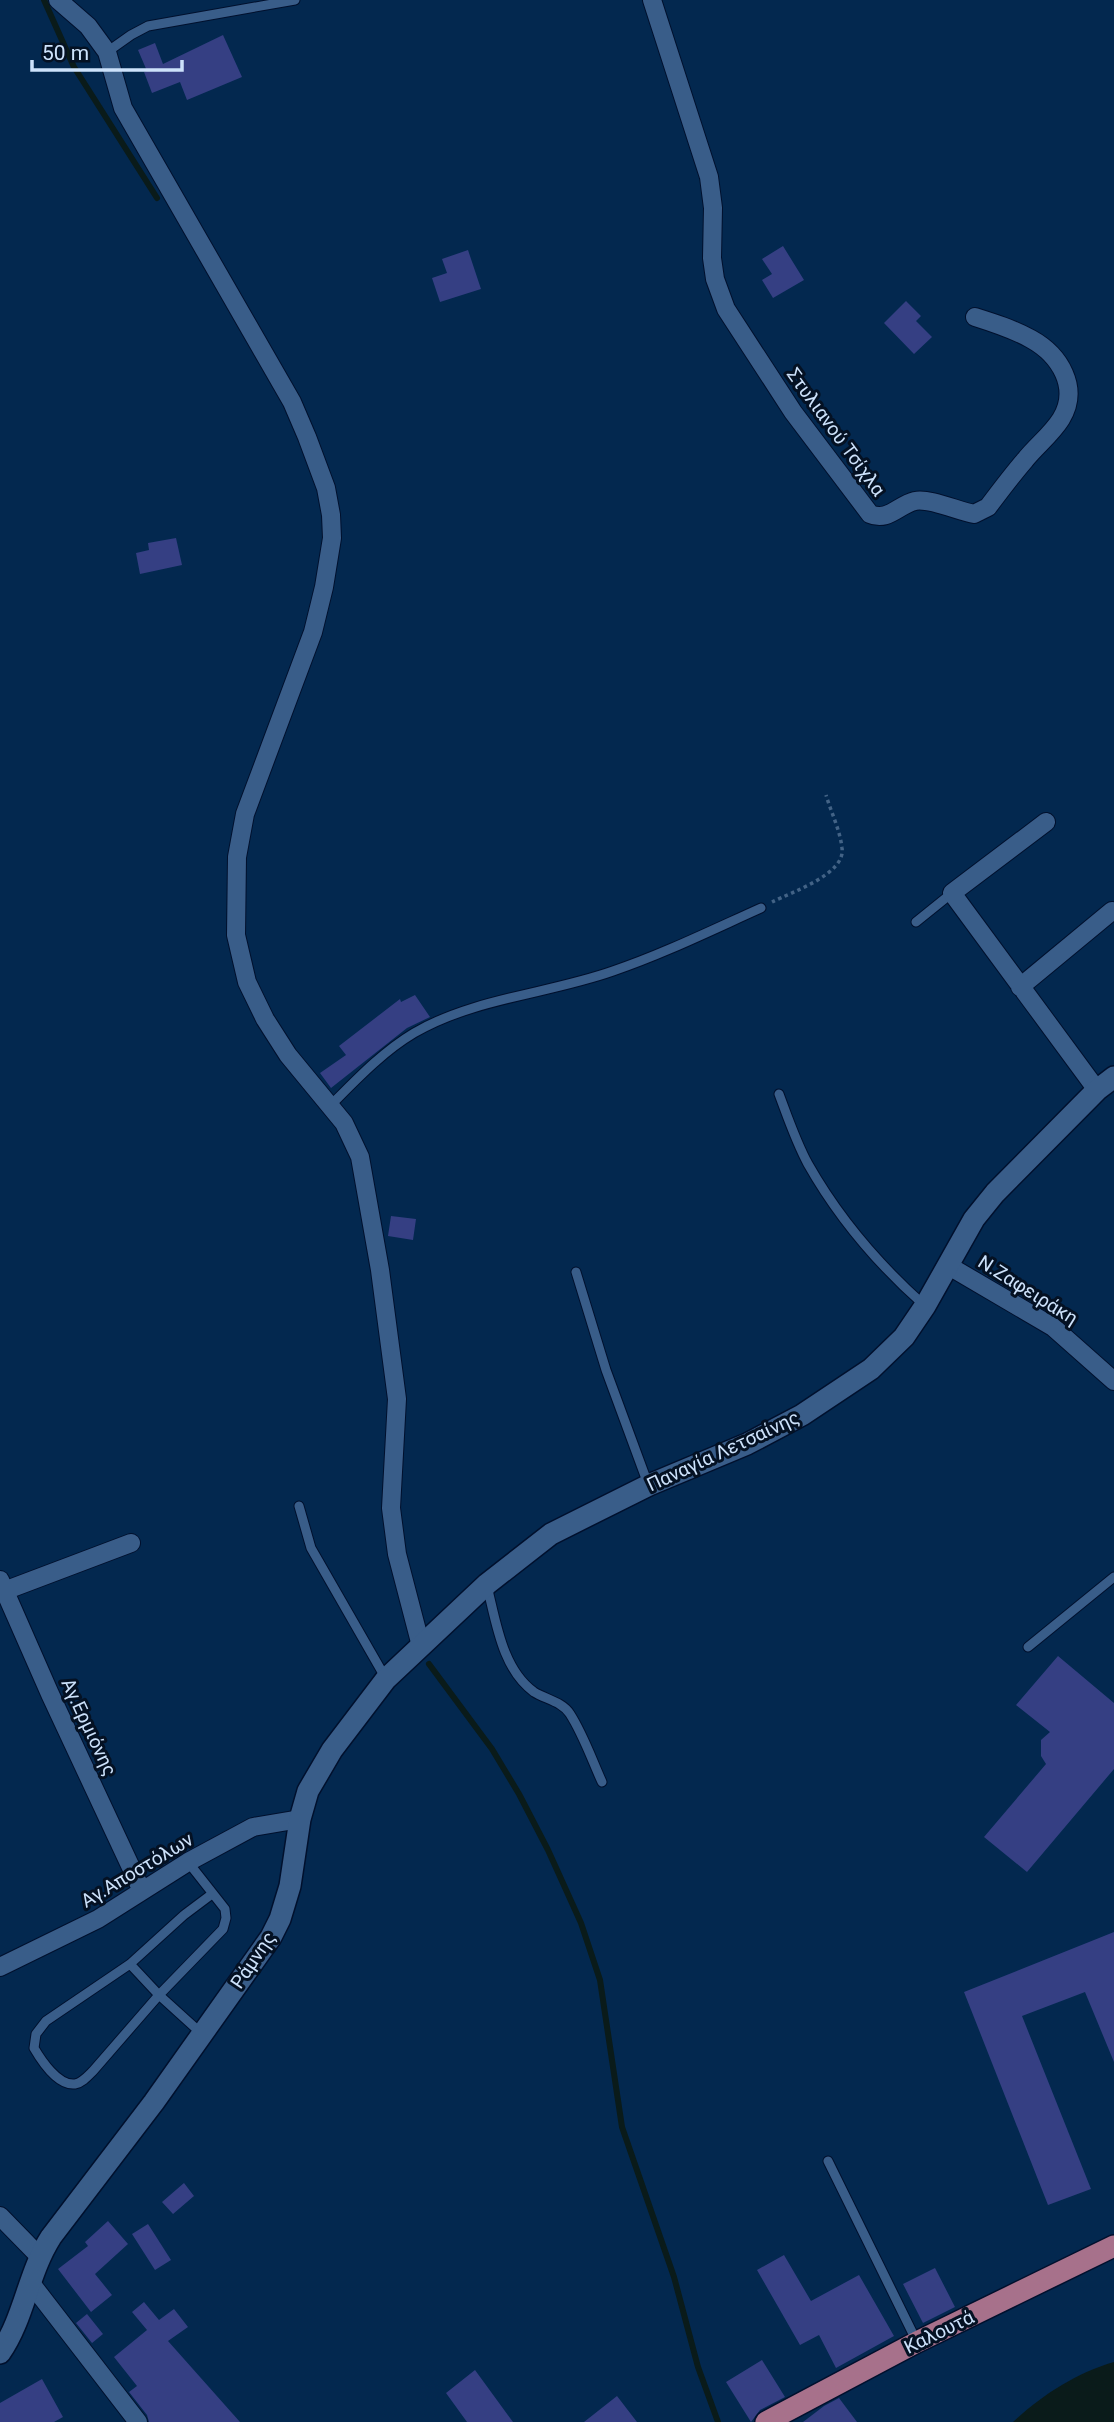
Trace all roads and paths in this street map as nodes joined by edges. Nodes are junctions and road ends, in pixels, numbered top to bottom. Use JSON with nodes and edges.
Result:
{"nodes":[{"id":1,"x":58,"y":0,"type":"edge"},
{"id":2,"x":295,"y":0,"type":"edge"},
{"id":3,"x":652,"y":0,"type":"edge"},
{"id":4,"x":107,"y":52,"type":"junction"},
{"id":5,"x":975,"y":317,"type":"dead end"},
{"id":6,"x":826,"y":795,"type":"dead end"},
{"id":7,"x":1046,"y":822,"type":"dead end"},
{"id":8,"x":952,"y":893,"type":"junction"},
{"id":9,"x":761,"y":908,"type":"joint"},
{"id":10,"x":1112,"y":911,"type":"edge"},
{"id":11,"x":916,"y":922,"type":"dead end"},
{"id":12,"x":1020,"y":987,"type":"junction"},
{"id":13,"x":1106,"y":1084,"type":"edge"},
{"id":14,"x":779,"y":1094,"type":"dead end"},
{"id":15,"x":329,"y":1107,"type":"junction"},
{"id":16,"x":949,"y":1266,"type":"junction"},
{"id":17,"x":576,"y":1272,"type":"dead end"},
{"id":18,"x":925,"y":1306,"type":"junction"},
{"id":19,"x":1114,"y":1381,"type":"edge"},
{"id":20,"x":649,"y":1485,"type":"junction"},
{"id":21,"x":299,"y":1506,"type":"dead end"},
{"id":22,"x":131,"y":1543,"type":"dead end"},
{"id":23,"x":1114,"y":1577,"type":"edge"},
{"id":24,"x":487,"y":1584,"type":"junction"},
{"id":25,"x":3,"y":1594,"type":"edge"},
{"id":26,"x":421,"y":1646,"type":"junction"},
{"id":27,"x":1028,"y":1647,"type":"dead end"},
{"id":28,"x":386,"y":1679,"type":"junction"},
{"id":29,"x":602,"y":1782,"type":"dead end"},
{"id":30,"x":300,"y":1819,"type":"junction"},
{"id":31,"x":188,"y":1862,"type":"junction"},
{"id":32,"x":142,"y":1891,"type":"junction"},
{"id":33,"x":212,"y":1894,"type":"junction"},
{"id":34,"x":130,"y":1964,"type":"junction"},
{"id":35,"x":0,"y":1968,"type":"edge"},
{"id":36,"x":159,"y":1995,"type":"junction"},
{"id":37,"x":201,"y":2033,"type":"junction"},
{"id":38,"x":828,"y":2161,"type":"dead end"},
{"id":39,"x":0,"y":2216,"type":"edge"},
{"id":40,"x":1114,"y":2246,"type":"edge"},
{"id":41,"x":39,"y":2256,"type":"junction"},
{"id":42,"x":30,"y":2281,"type":"junction"},
{"id":43,"x":916,"y":2342,"type":"junction"},
{"id":44,"x":0,"y":2353,"type":"edge"},
{"id":45,"x":135,"y":2421,"type":"edge"},
{"id":46,"x":766,"y":2422,"type":"edge"}],
"edges":[{"from":1,"to":4,"type":"street"},
{"from":2,"to":4,"type":"lane"},
{"from":3,"to":5,"type":"street","name":"Στυλιανού Τσίχλα"},
{"from":4,"to":15,"type":"street"},
{"from":6,"to":9,"type":"path"},
{"from":7,"to":8,"type":"street"},
{"from":8,"to":11,"type":"lane"},
{"from":8,"to":12,"type":"street","name":"Παναγία Λετσαίνης"},
{"from":9,"to":15,"type":"lane"},
{"from":10,"to":12,"type":"street"},
{"from":12,"to":13,"type":"street","name":"Παναγία Λετσαίνης"},
{"from":13,"to":16,"type":"main road","name":"Παναγία Λετσαίνης"},
{"from":14,"to":18,"type":"lane"},
{"from":15,"to":26,"type":"street"},
{"from":16,"to":18,"type":"main road","name":"Παναγία Λετσαίνης"},
{"from":16,"to":19,"type":"street","name":"Ν.Ζαφειράκη"},
{"from":17,"to":20,"type":"lane"},
{"from":18,"to":20,"type":"main road","name":"Παναγία Λετσαίνης"},
{"from":20,"to":24,"type":"main road","name":"Παναγία Λετσαίνης"},
{"from":21,"to":28,"type":"lane"},
{"from":22,"to":25,"type":"street"},
{"from":23,"to":27,"type":"lane"},
{"from":24,"to":26,"type":"main road","name":"Παναγία Λετσαίνης"},
{"from":24,"to":29,"type":"lane"},
{"from":25,"to":32,"type":"street","name":"Αγ.Ερμιόνης"},
{"from":26,"to":28,"type":"main road","name":"Ράμνης"},
{"from":28,"to":30,"type":"main road","name":"Ράμνης"},
{"from":30,"to":31,"type":"street","name":"Αγ.Αποστόλων"},
{"from":30,"to":37,"type":"main road","name":"Ράμνης"},
{"from":31,"to":32,"type":"street","name":"Αγ.Αποστόλων"},
{"from":31,"to":33,"type":"lane"},
{"from":32,"to":35,"type":"street","name":"Αγ.Αποστόλων"},
{"from":33,"to":34,"type":"lane"},
{"from":33,"to":36,"type":"lane"},
{"from":34,"to":36,"type":"lane"},
{"from":34,"to":36,"type":"lane"},
{"from":36,"to":37,"type":"lane"},
{"from":37,"to":41,"type":"main road","name":"Ράμνης"},
{"from":38,"to":43,"type":"lane"},
{"from":39,"to":41,"type":"street"},
{"from":40,"to":43,"type":"main road","name":"Καλουτά"},
{"from":41,"to":42,"type":"main road","name":"Ράμνης"},
{"from":42,"to":44,"type":"main road","name":"Ράμνης"},
{"from":42,"to":45,"type":"street"},
{"from":43,"to":46,"type":"main road","name":"Καλουτά"}]}
